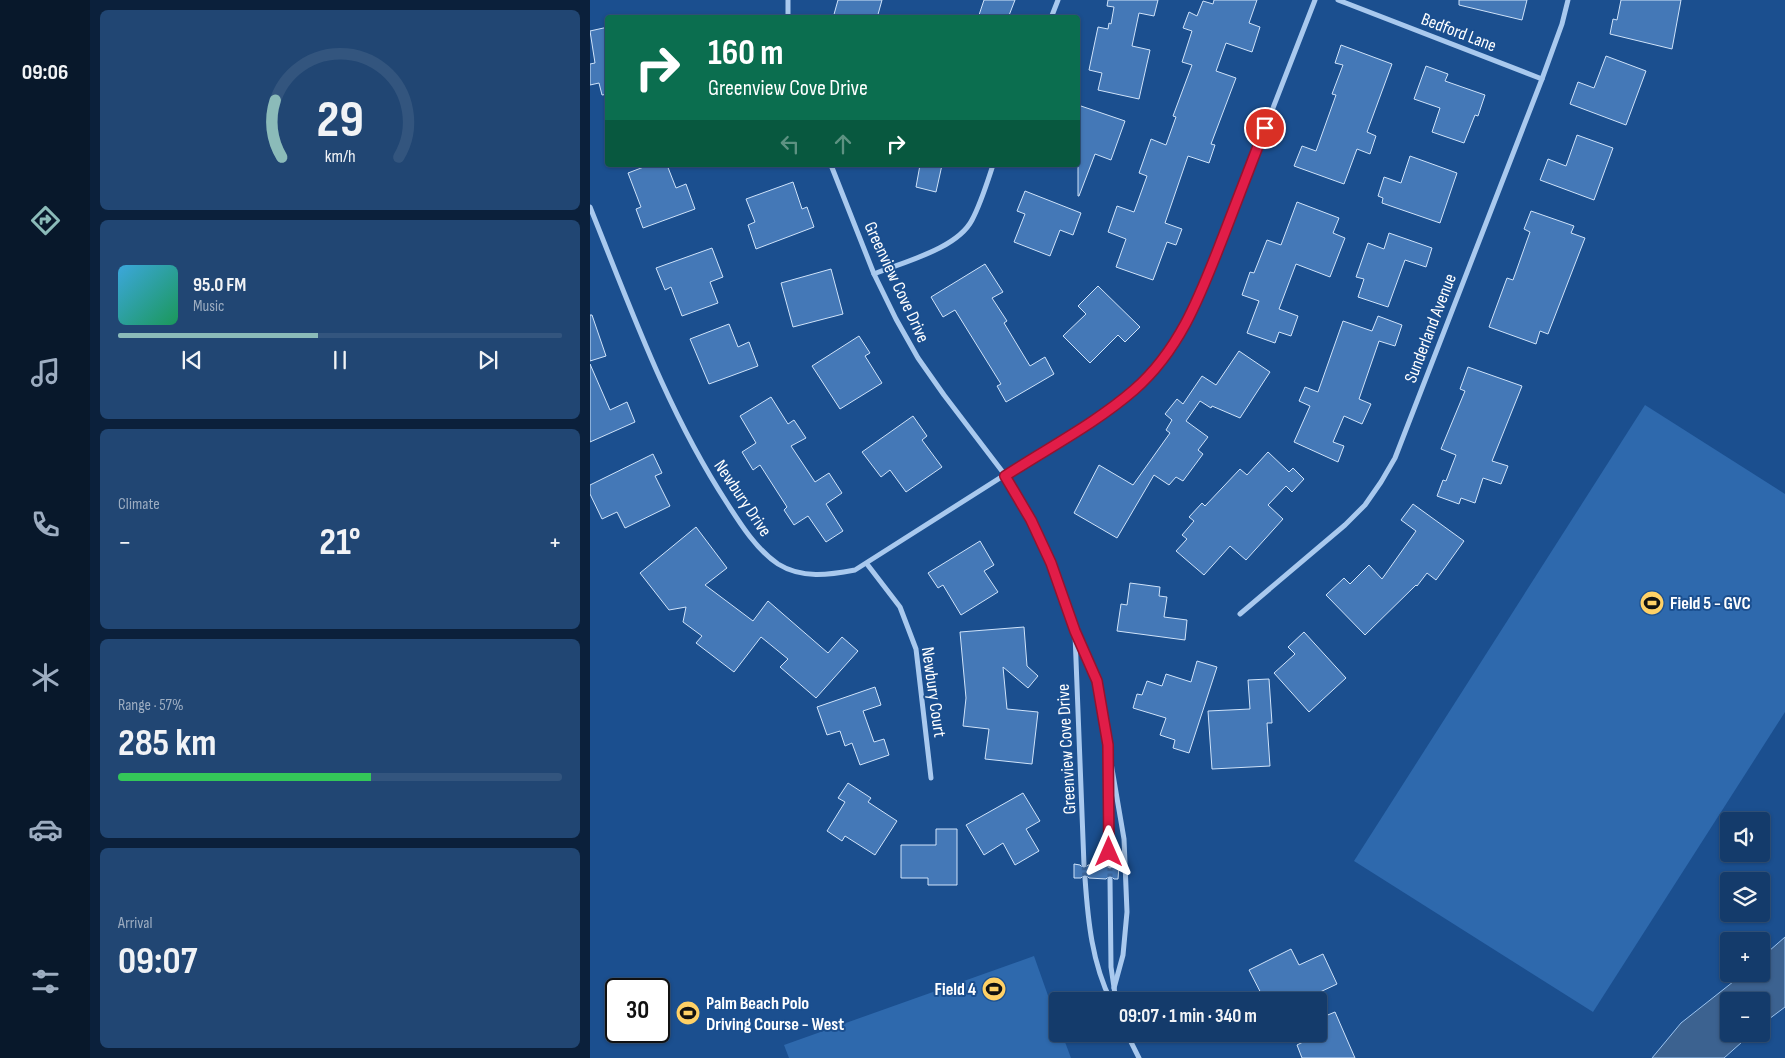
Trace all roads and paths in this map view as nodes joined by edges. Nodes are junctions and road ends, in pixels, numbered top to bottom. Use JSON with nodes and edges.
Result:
{"nodes":[{"id":1,"x":788,"y":0,"type":"edge"},
{"id":2,"x":1058,"y":0,"type":"edge"},
{"id":3,"x":1315,"y":0,"type":"edge"},
{"id":4,"x":1338,"y":0,"type":"edge"},
{"id":5,"x":1568,"y":0,"type":"edge"},
{"id":6,"x":788,"y":15,"type":"edge"},
{"id":7,"x":1052,"y":15,"type":"edge"},
{"id":8,"x":1542,"y":79,"type":"junction"},
{"id":9,"x":832,"y":167,"type":"edge"},
{"id":10,"x":993,"y":167,"type":"edge"},
{"id":11,"x":590,"y":207,"type":"edge"},
{"id":12,"x":874,"y":274,"type":"junction"},
{"id":13,"x":1005,"y":476,"type":"junction"},
{"id":14,"x":867,"y":564,"type":"junction"},
{"id":15,"x":1240,"y":614,"type":"dead end"},
{"id":16,"x":1075,"y":631,"type":"junction"},
{"id":17,"x":1108,"y":745,"type":"junction"},
{"id":18,"x":931,"y":778,"type":"dead end"},
{"id":19,"x":1084,"y":865,"type":"tunnel mouth"},
{"id":20,"x":1110,"y":866,"type":"tunnel mouth"},
{"id":21,"x":1085,"y":878,"type":"tunnel mouth"},
{"id":22,"x":1110,"y":879,"type":"tunnel mouth"},
{"id":23,"x":1114,"y":988,"type":"junction"},
{"id":24,"x":1107,"y":992,"type":"edge"},
{"id":25,"x":1115,"y":992,"type":"edge"},
{"id":26,"x":1131,"y":1042,"type":"edge"},
{"id":27,"x":1139,"y":1058,"type":"edge"}],
"edges":[{"from":1,"to":6,"type":"street"},
{"from":2,"to":7,"type":"street"},
{"from":3,"to":13,"type":"street"},
{"from":4,"to":8,"type":"street","name":"Bedford Lane"},
{"from":5,"to":8,"type":"street","name":"Sunderland Avenue"},
{"from":8,"to":15,"type":"street","name":"Sunderland Avenue"},
{"from":9,"to":12,"type":"street","name":"Greenview Cove Drive"},
{"from":10,"to":12,"type":"street"},
{"from":11,"to":14,"type":"street","name":"Newbury Drive"},
{"from":12,"to":13,"type":"street","name":"Greenview Cove Drive"},
{"from":13,"to":14,"type":"street","name":"Newbury Drive"},
{"from":13,"to":16,"type":"street","name":"Greenview Cove Drive"},
{"from":14,"to":18,"type":"street","name":"Newbury Court"},
{"from":16,"to":17,"type":"street","name":"Greenview Cove Drive"},
{"from":16,"to":19,"type":"street","name":"Greenview Cove Drive"},
{"from":17,"to":20,"type":"street","name":"Greenview Cove Drive"},
{"from":17,"to":23,"type":"street","name":"Greenview Cove Drive"},
{"from":21,"to":24,"type":"street"},
{"from":22,"to":23,"type":"street","name":"Greenview Cove Drive"},
{"from":23,"to":25,"type":"street","name":"Greenview Cove Drive"},
{"from":26,"to":27,"type":"street"}]}
